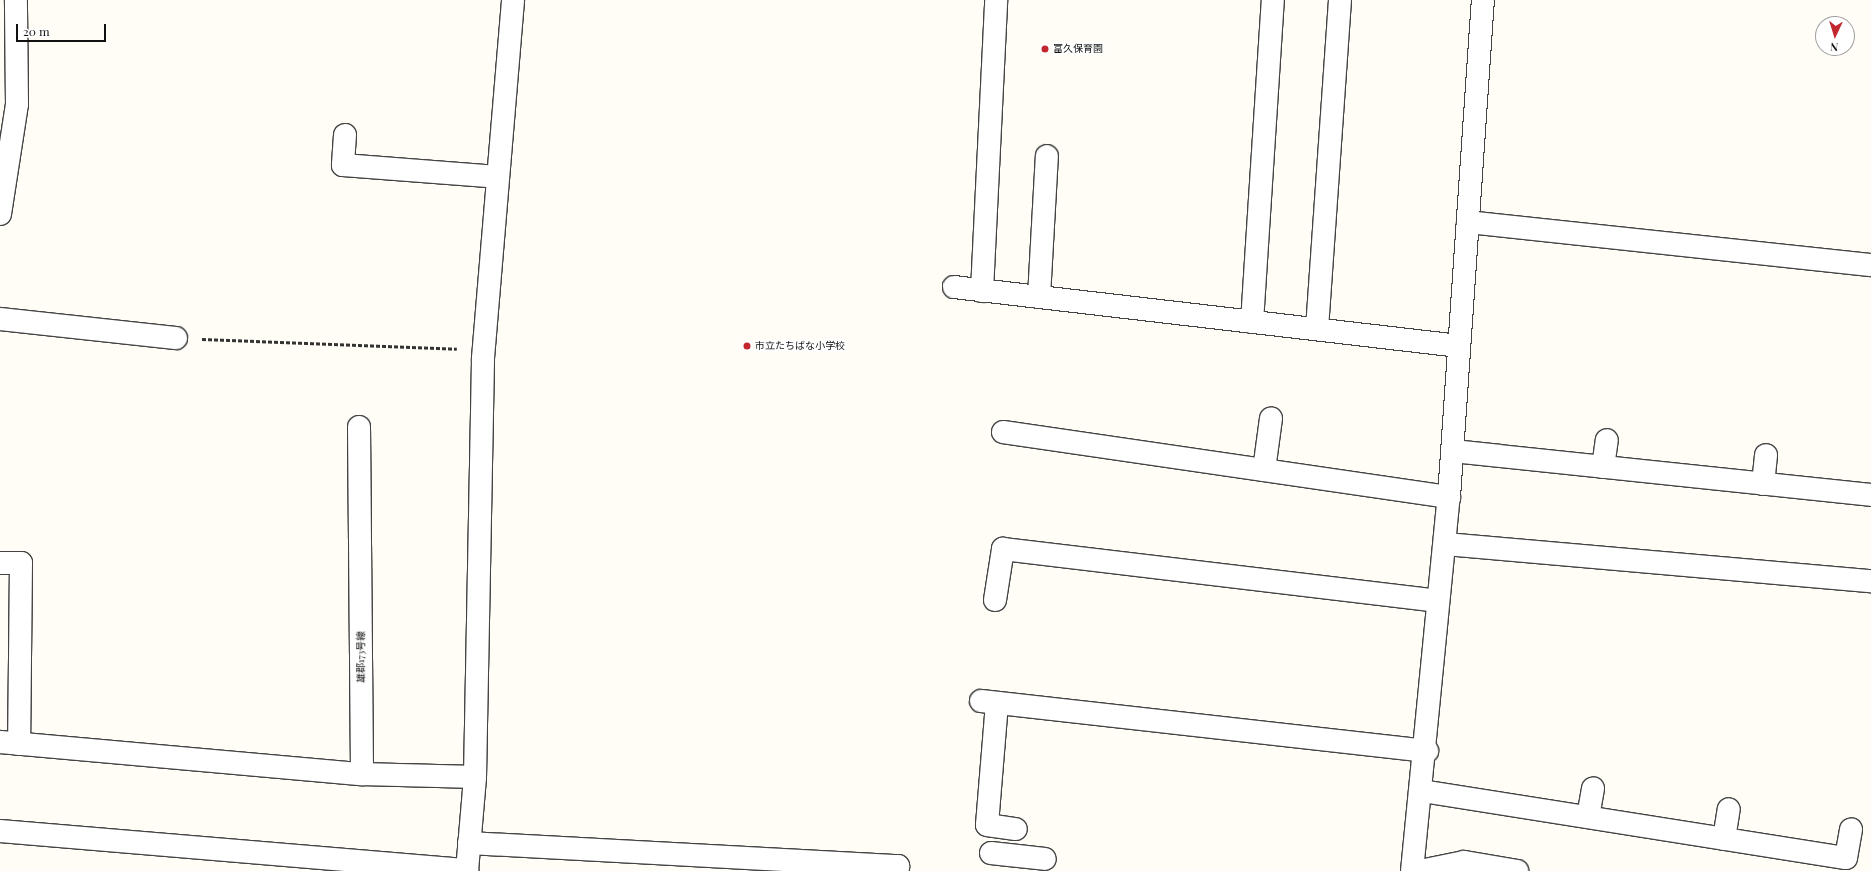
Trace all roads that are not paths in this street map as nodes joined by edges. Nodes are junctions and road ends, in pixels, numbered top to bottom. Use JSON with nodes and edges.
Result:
{"nodes":[{"id":1,"x":16,"y":0,"type":"edge"},
{"id":2,"x":513,"y":0,"type":"edge"},
{"id":3,"x":996,"y":0,"type":"edge"},
{"id":4,"x":1273,"y":0,"type":"edge"},
{"id":5,"x":1340,"y":0,"type":"edge"},
{"id":6,"x":1482,"y":0,"type":"edge"},
{"id":7,"x":345,"y":135,"type":"dead end"},
{"id":8,"x":1047,"y":156,"type":"dead end"},
{"id":9,"x":5,"y":164,"type":"edge"},
{"id":10,"x":498,"y":177,"type":"junction"},
{"id":11,"x":0,"y":214,"type":"edge"},
{"id":12,"x":1468,"y":222,"type":"junction"},
{"id":13,"x":1871,"y":265,"type":"edge"},
{"id":14,"x":954,"y":287,"type":"dead end"},
{"id":15,"x":982,"y":291,"type":"junction"},
{"id":16,"x":1039,"y":297,"type":"junction"},
{"id":17,"x":0,"y":319,"type":"edge"},
{"id":18,"x":1252,"y":322,"type":"junction"},
{"id":19,"x":1317,"y":329,"type":"junction"},
{"id":20,"x":176,"y":338,"type":"road end"},
{"id":21,"x":1460,"y":346,"type":"junction"},
{"id":22,"x":1271,"y":418,"type":"dead end"},
{"id":23,"x":359,"y":427,"type":"dead end"},
{"id":24,"x":1003,"y":432,"type":"dead end"},
{"id":25,"x":1606,"y":440,"type":"dead end"},
{"id":26,"x":1452,"y":451,"type":"junction"},
{"id":27,"x":1766,"y":455,"type":"dead end"},
{"id":28,"x":1603,"y":467,"type":"junction"},
{"id":29,"x":1264,"y":470,"type":"junction"},
{"id":30,"x":1763,"y":484,"type":"junction"},
{"id":31,"x":1871,"y":495,"type":"edge"},
{"id":32,"x":1449,"y":497,"type":"junction"},
{"id":33,"x":1445,"y":544,"type":"junction"},
{"id":34,"x":0,"y":562,"type":"edge"},
{"id":35,"x":1871,"y":581,"type":"edge"},
{"id":36,"x":995,"y":600,"type":"dead end"},
{"id":37,"x":1437,"y":601,"type":"junction"},
{"id":38,"x":10,"y":743,"type":"edge"},
{"id":39,"x":1426,"y":751,"type":"junction"},
{"id":40,"x":362,"y":774,"type":"junction"},
{"id":41,"x":475,"y":777,"type":"junction"},
{"id":42,"x":1593,"y":788,"type":"dead end"},
{"id":43,"x":1422,"y":791,"type":"junction"},
{"id":44,"x":1729,"y":809,"type":"dead end"},
{"id":45,"x":1588,"y":817,"type":"junction"},
{"id":46,"x":1016,"y":829,"type":"dead end"},
{"id":47,"x":1851,"y":829,"type":"dead end"},
{"id":48,"x":0,"y":831,"type":"edge"},
{"id":49,"x":1724,"y":839,"type":"junction"},
{"id":50,"x":469,"y":843,"type":"junction"},
{"id":51,"x":991,"y":853,"type":"dead end"},
{"id":52,"x":1045,"y":859,"type":"dead end"},
{"id":53,"x":1015,"y":863,"type":"edge"},
{"id":54,"x":467,"y":871,"type":"edge"},
{"id":55,"x":897,"y":871,"type":"edge"},
{"id":56,"x":1412,"y":871,"type":"edge"},
{"id":57,"x":1420,"y":871,"type":"edge"},
{"id":58,"x":1517,"y":871,"type":"edge"}],
"edges":[{"from":1,"to":9,"type":"street"},
{"from":2,"to":10,"type":"street"},
{"from":3,"to":15,"type":"street"},
{"from":4,"to":18,"type":"street"},
{"from":5,"to":19,"type":"street"},
{"from":6,"to":12,"type":"street"},
{"from":7,"to":10,"type":"street"},
{"from":8,"to":16,"type":"street"},
{"from":9,"to":11,"type":"street"},
{"from":10,"to":41,"type":"street"},
{"from":12,"to":13,"type":"street"},
{"from":12,"to":21,"type":"street"},
{"from":14,"to":15,"type":"street"},
{"from":15,"to":16,"type":"street"},
{"from":16,"to":18,"type":"street"},
{"from":17,"to":20,"type":"street"},
{"from":18,"to":19,"type":"street"},
{"from":19,"to":21,"type":"street"},
{"from":21,"to":26,"type":"street"},
{"from":22,"to":29,"type":"street"},
{"from":23,"to":40,"type":"street","name":"雄郡173号線"},
{"from":24,"to":29,"type":"street"},
{"from":25,"to":28,"type":"street"},
{"from":26,"to":28,"type":"street"},
{"from":26,"to":32,"type":"street"},
{"from":27,"to":30,"type":"street"},
{"from":28,"to":30,"type":"street"},
{"from":29,"to":32,"type":"street"},
{"from":30,"to":31,"type":"street"},
{"from":32,"to":33,"type":"street"},
{"from":33,"to":35,"type":"street"},
{"from":33,"to":37,"type":"street"},
{"from":34,"to":38,"type":"street"},
{"from":36,"to":37,"type":"street"},
{"from":37,"to":39,"type":"street"},
{"from":38,"to":40,"type":"street"},
{"from":39,"to":43,"type":"street"},
{"from":39,"to":46,"type":"street"},
{"from":40,"to":41,"type":"street"},
{"from":41,"to":50,"type":"street"},
{"from":42,"to":45,"type":"street"},
{"from":43,"to":45,"type":"street"},
{"from":43,"to":56,"type":"street"},
{"from":44,"to":49,"type":"street"},
{"from":45,"to":49,"type":"street"},
{"from":47,"to":49,"type":"street"},
{"from":48,"to":54,"type":"street"},
{"from":50,"to":54,"type":"street"},
{"from":50,"to":55,"type":"street"},
{"from":51,"to":53,"type":"street"},
{"from":52,"to":53,"type":"street"},
{"from":57,"to":58,"type":"street"}]}
